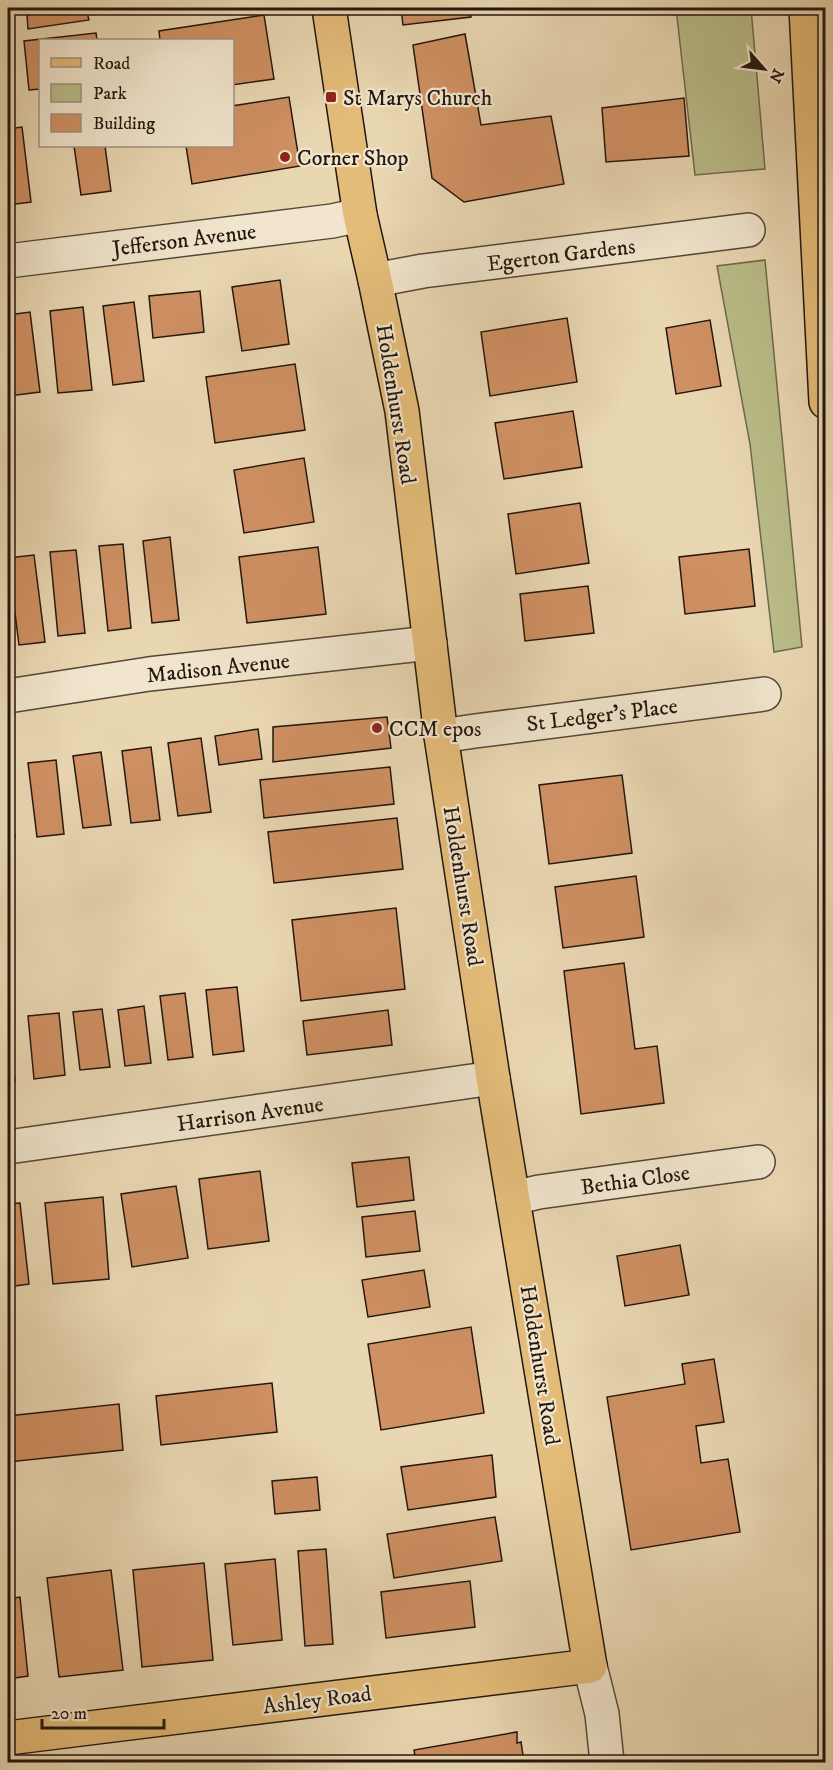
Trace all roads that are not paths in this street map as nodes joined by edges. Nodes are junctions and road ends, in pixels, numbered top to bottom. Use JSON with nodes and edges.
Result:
{"nodes":[{"id":1,"x":329,"y":8,"type":"edge"},
{"id":2,"x":806,"y":8,"type":"edge"},
{"id":3,"x":360,"y":215,"type":"junction"},
{"id":4,"x":748,"y":230,"type":"dead end"},
{"id":5,"x":8,"y":261,"type":"edge"},
{"id":6,"x":375,"y":280,"type":"junction"},
{"id":7,"x":825,"y":402,"type":"edge"},
{"id":8,"x":430,"y":643,"type":"junction"},
{"id":9,"x":764,"y":694,"type":"dead end"},
{"id":10,"x":8,"y":696,"type":"edge"},
{"id":11,"x":441,"y":736,"type":"junction"},
{"id":12,"x":493,"y":1078,"type":"junction"},
{"id":13,"x":8,"y":1147,"type":"edge"},
{"id":14,"x":758,"y":1162,"type":"dead end"},
{"id":15,"x":513,"y":1198,"type":"junction"},
{"id":16,"x":590,"y":1666,"type":"junction"},
{"id":17,"x":8,"y":1738,"type":"edge"},
{"id":18,"x":607,"y":1762,"type":"edge"}],
"edges":[{"from":1,"to":3,"type":"main road","name":"Holdenhurst Road"},
{"from":2,"to":7,"type":"main road"},
{"from":3,"to":5,"type":"street","name":"Jefferson Avenue"},
{"from":3,"to":6,"type":"main road","name":"Holdenhurst Road"},
{"from":4,"to":6,"type":"street","name":"Egerton Gardens"},
{"from":6,"to":8,"type":"main road","name":"Holdenhurst Road"},
{"from":8,"to":10,"type":"street","name":"Madison Avenue"},
{"from":8,"to":11,"type":"main road","name":"Holdenhurst Road"},
{"from":9,"to":11,"type":"street","name":"St Ledger's Place"},
{"from":11,"to":12,"type":"main road","name":"Holdenhurst Road"},
{"from":12,"to":13,"type":"street","name":"Harrison Avenue"},
{"from":12,"to":15,"type":"main road","name":"Holdenhurst Road"},
{"from":14,"to":15,"type":"street","name":"Bethia Close"},
{"from":15,"to":16,"type":"main road","name":"Holdenhurst Road"},
{"from":16,"to":17,"type":"main road","name":"Ashley Road"},
{"from":16,"to":18,"type":"street","name":"Holdenhurst Road"}]}
